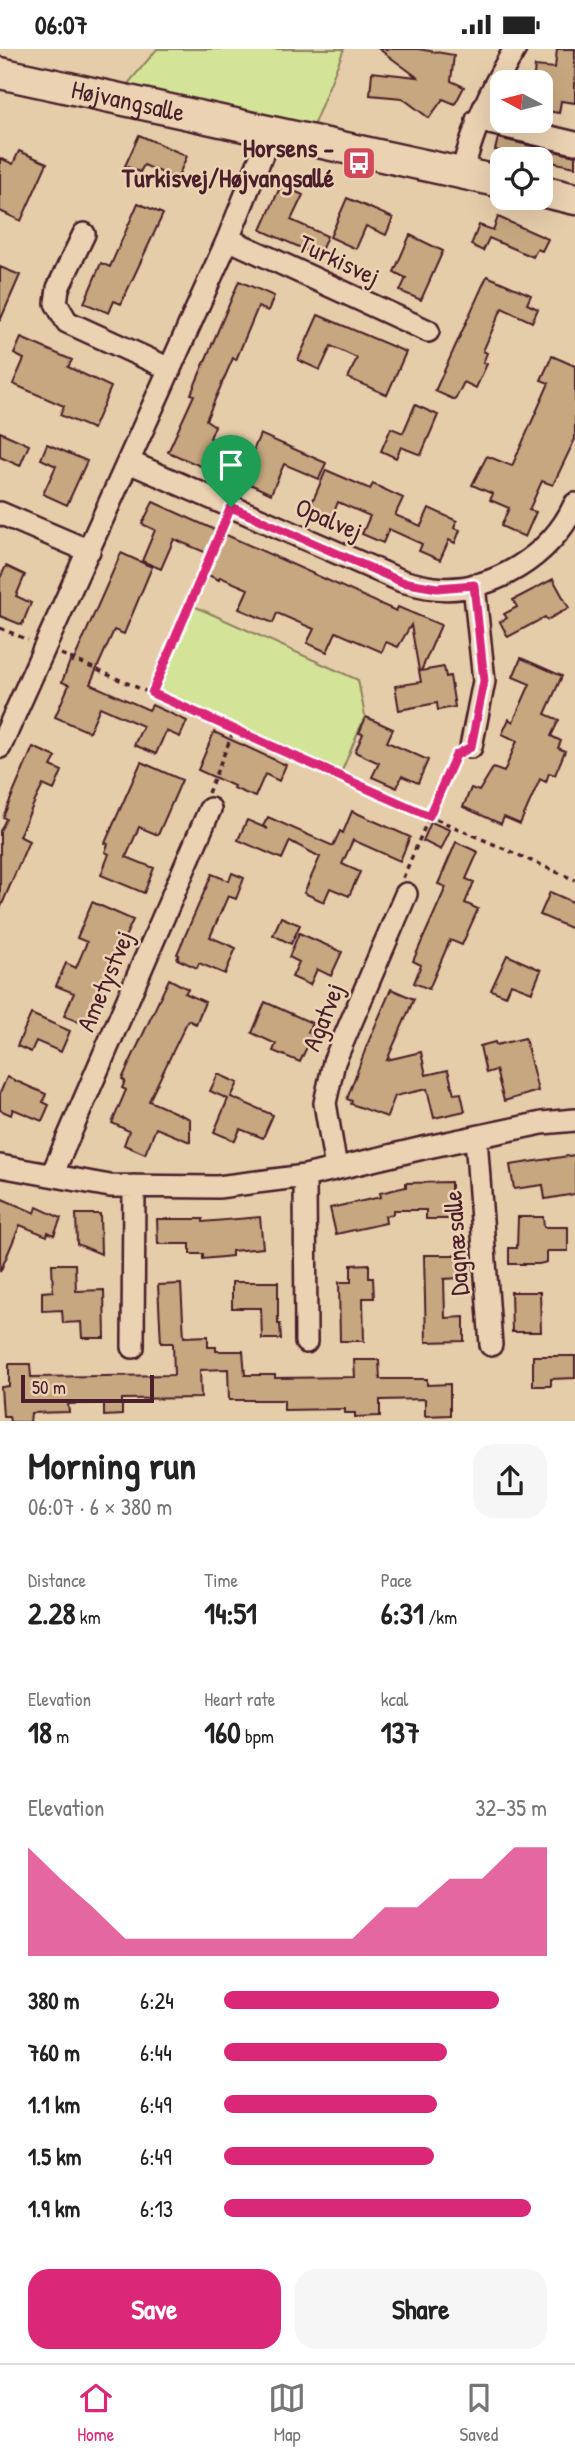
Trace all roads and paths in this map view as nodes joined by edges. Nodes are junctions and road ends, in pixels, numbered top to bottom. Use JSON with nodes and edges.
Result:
{"nodes":[{"id":1,"x":515,"y":49,"type":"edge"},
{"id":2,"x":0,"y":73,"type":"edge"},
{"id":3,"x":477,"y":120,"type":"junction"},
{"id":4,"x":271,"y":132,"type":"junction"},
{"id":5,"x":575,"y":143,"type":"edge"},
{"id":6,"x":461,"y":173,"type":"junction"},
{"id":7,"x":490,"y":179,"type":"edge"},
{"id":8,"x":553,"y":194,"type":"edge"},
{"id":9,"x":575,"y":199,"type":"edge"},
{"id":10,"x":84,"y":234,"type":"dead end"},
{"id":11,"x":228,"y":239,"type":"junction"},
{"id":12,"x":428,"y":331,"type":"dead end"},
{"id":13,"x":170,"y":369,"type":"junction"},
{"id":14,"x":129,"y":462,"type":"junction"},
{"id":15,"x":575,"y":504,"type":"edge"},
{"id":16,"x":231,"y":507,"type":"junction"},
{"id":17,"x":0,"y":513,"type":"edge"},
{"id":18,"x":89,"y":551,"type":"junction"},
{"id":19,"x":474,"y":585,"type":"junction"},
{"id":20,"x":0,"y":628,"type":"edge"},
{"id":21,"x":45,"y":648,"type":"junction"},
{"id":22,"x":152,"y":693,"type":"junction"},
{"id":23,"x":234,"y":730,"type":"junction"},
{"id":24,"x":0,"y":744,"type":"edge"},
{"id":25,"x":471,"y":747,"type":"joint"},
{"id":26,"x":210,"y":809,"type":"joint"},
{"id":27,"x":429,"y":816,"type":"junction"},
{"id":28,"x":575,"y":880,"type":"edge"},
{"id":29,"x":406,"y":894,"type":"joint"},
{"id":30,"x":575,"y":1120,"type":"edge"},
{"id":31,"x":476,"y":1137,"type":"junction"},
{"id":32,"x":0,"y":1165,"type":"edge"},
{"id":33,"x":336,"y":1168,"type":"junction"},
{"id":34,"x":52,"y":1175,"type":"junction"},
{"id":35,"x":305,"y":1176,"type":"junction"},
{"id":36,"x":134,"y":1186,"type":"junction"},
{"id":37,"x":306,"y":1342,"type":"dead end"},
{"id":38,"x":491,"y":1345,"type":"dead end"},
{"id":39,"x":133,"y":1347,"type":"dead end"}],
"edges":[{"from":1,"to":3,"type":"street"},
{"from":2,"to":4,"type":"street","name":"Højvangsalle"},
{"from":3,"to":5,"type":"street"},
{"from":3,"to":6,"type":"street"},
{"from":4,"to":6,"type":"street","name":"Højvangsalle"},
{"from":4,"to":11,"type":"street"},
{"from":6,"to":7,"type":"street","name":"Højvangsalle"},
{"from":8,"to":9,"type":"street"},
{"from":10,"to":13,"type":"street"},
{"from":11,"to":12,"type":"street","name":"Turkisvej"},
{"from":11,"to":13,"type":"street"},
{"from":13,"to":14,"type":"street"},
{"from":14,"to":16,"type":"street","name":"Opalvej"},
{"from":14,"to":18,"type":"street"},
{"from":15,"to":19,"type":"street","name":"Opalvej"},
{"from":16,"to":19,"type":"street","name":"Opalvej"},
{"from":16,"to":22,"type":"path"},
{"from":17,"to":18,"type":"street"},
{"from":18,"to":21,"type":"street"},
{"from":19,"to":25,"type":"street"},
{"from":20,"to":21,"type":"path"},
{"from":21,"to":22,"type":"path"},
{"from":21,"to":24,"type":"street"},
{"from":22,"to":23,"type":"path"},
{"from":23,"to":26,"type":"path"},
{"from":23,"to":27,"type":"path"},
{"from":25,"to":27,"type":"path"},
{"from":26,"to":34,"type":"street","name":"Ametystvej"},
{"from":27,"to":28,"type":"path"},
{"from":27,"to":29,"type":"path"},
{"from":29,"to":33,"type":"street","name":"Agatvej"},
{"from":30,"to":31,"type":"street"},
{"from":31,"to":33,"type":"street"},
{"from":31,"to":38,"type":"street","name":"Dagnæsalle"},
{"from":32,"to":34,"type":"street"},
{"from":33,"to":35,"type":"street"},
{"from":34,"to":36,"type":"street"},
{"from":35,"to":36,"type":"street"},
{"from":35,"to":37,"type":"street"},
{"from":36,"to":39,"type":"street"}]}
